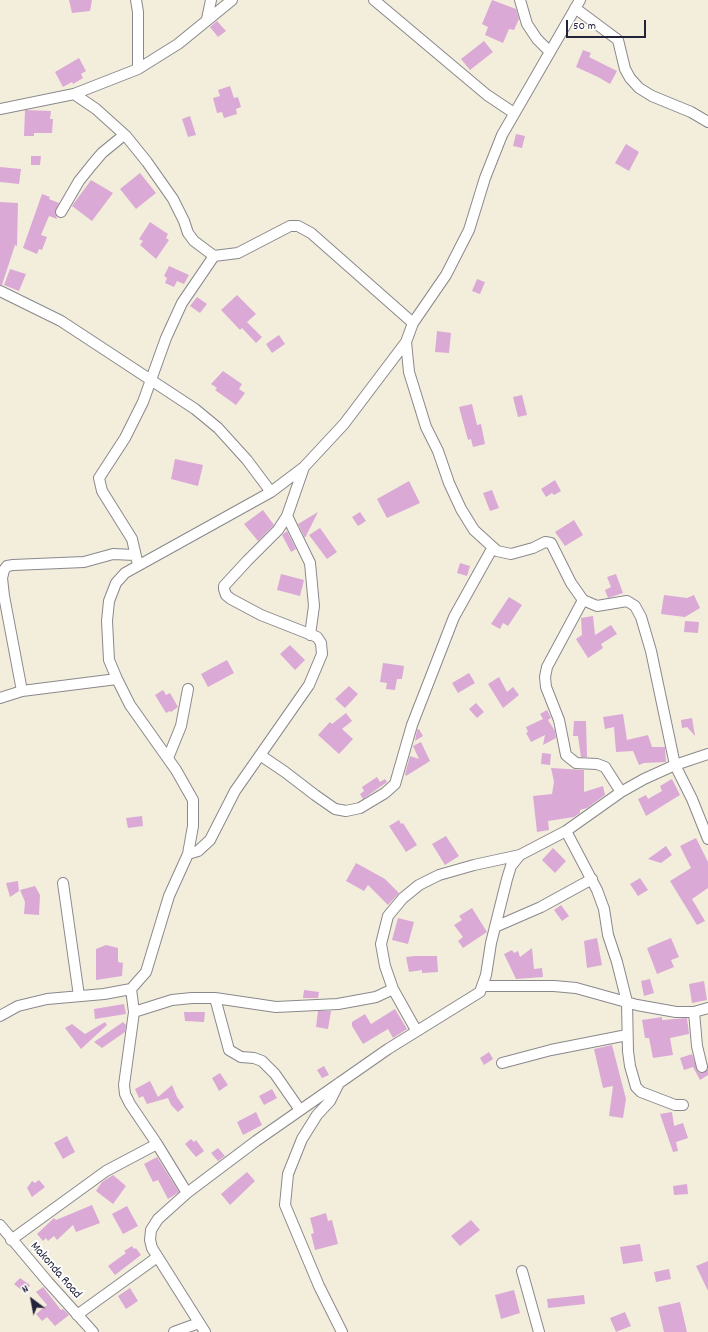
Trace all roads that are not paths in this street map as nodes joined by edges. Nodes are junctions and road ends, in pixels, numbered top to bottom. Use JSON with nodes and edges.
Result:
{"nodes":[{"id":1,"x":136,"y":0,"type":"edge"},
{"id":2,"x":211,"y":0,"type":"edge"},
{"id":3,"x":232,"y":0,"type":"edge"},
{"id":4,"x":520,"y":0,"type":"edge"},
{"id":5,"x":376,"y":1,"type":"edge"},
{"id":6,"x":578,"y":4,"type":"edge"},
{"id":7,"x":207,"y":19,"type":"junction"},
{"id":8,"x":550,"y":52,"type":"junction"},
{"id":9,"x":138,"y":69,"type":"junction"},
{"id":10,"x":74,"y":94,"type":"junction"},
{"id":11,"x":0,"y":109,"type":"edge"},
{"id":12,"x":514,"y":113,"type":"junction"},
{"id":13,"x":708,"y":122,"type":"edge"},
{"id":14,"x":124,"y":135,"type":"junction"},
{"id":15,"x":61,"y":212,"type":"dead end"},
{"id":16,"x":214,"y":256,"type":"junction"},
{"id":17,"x":0,"y":291,"type":"edge"},
{"id":18,"x":413,"y":323,"type":"junction"},
{"id":19,"x":406,"y":342,"type":"junction"},
{"id":20,"x":151,"y":379,"type":"junction"},
{"id":21,"x":304,"y":467,"type":"junction"},
{"id":22,"x":271,"y":492,"type":"junction"},
{"id":23,"x":287,"y":516,"type":"junction"},
{"id":24,"x":492,"y":547,"type":"junction"},
{"id":25,"x":135,"y":555,"type":"junction"},
{"id":26,"x":138,"y":565,"type":"junction"},
{"id":27,"x":583,"y":600,"type":"junction"},
{"id":28,"x":310,"y":635,"type":"junction"},
{"id":29,"x":117,"y":680,"type":"junction"},
{"id":30,"x":188,"y":689,"type":"dead end"},
{"id":31,"x":22,"y":691,"type":"junction"},
{"id":32,"x":0,"y":698,"type":"edge"},
{"id":33,"x":260,"y":754,"type":"junction"},
{"id":34,"x":708,"y":754,"type":"edge"},
{"id":35,"x":168,"y":758,"type":"junction"},
{"id":36,"x":675,"y":765,"type":"junction"},
{"id":37,"x":621,"y":792,"type":"junction"},
{"id":38,"x":566,"y":831,"type":"junction"},
{"id":39,"x":708,"y":839,"type":"edge"},
{"id":40,"x":188,"y":854,"type":"junction"},
{"id":41,"x":520,"y":855,"type":"junction"},
{"id":42,"x":592,"y":879,"type":"junction"},
{"id":43,"x":63,"y":883,"type":"dead end"},
{"id":44,"x":495,"y":927,"type":"junction"},
{"id":45,"x":482,"y":986,"type":"junction"},
{"id":46,"x":131,"y":989,"type":"junction"},
{"id":47,"x":393,"y":989,"type":"junction"},
{"id":48,"x":79,"y":996,"type":"junction"},
{"id":49,"x":215,"y":998,"type":"junction"},
{"id":50,"x":627,"y":1002,"type":"junction"},
{"id":51,"x":708,"y":1008,"type":"edge"},
{"id":52,"x":134,"y":1012,"type":"junction"},
{"id":53,"x":694,"y":1012,"type":"junction"},
{"id":54,"x":0,"y":1016,"type":"edge"},
{"id":55,"x":416,"y":1030,"type":"junction"},
{"id":56,"x":627,"y":1035,"type":"junction"},
{"id":57,"x":502,"y":1063,"type":"dead end"},
{"id":58,"x":702,"y":1067,"type":"dead end"},
{"id":59,"x":339,"y":1083,"type":"junction"},
{"id":60,"x":683,"y":1105,"type":"dead end"},
{"id":61,"x":300,"y":1110,"type":"junction"},
{"id":62,"x":157,"y":1144,"type":"junction"},
{"id":63,"x":187,"y":1193,"type":"junction"},
{"id":64,"x":1,"y":1228,"type":"edge"},
{"id":65,"x":11,"y":1240,"type":"junction"},
{"id":66,"x":156,"y":1258,"type":"junction"},
{"id":67,"x":522,"y":1271,"type":"dead end"},
{"id":68,"x":76,"y":1315,"type":"junction"},
{"id":69,"x":200,"y":1323,"type":"junction"},
{"id":70,"x":93,"y":1332,"type":"edge"},
{"id":71,"x":174,"y":1332,"type":"edge"},
{"id":72,"x":205,"y":1332,"type":"edge"},
{"id":73,"x":342,"y":1332,"type":"edge"},
{"id":74,"x":539,"y":1332,"type":"edge"}],
"edges":[{"from":1,"to":9,"type":"street"},
{"from":2,"to":7,"type":"street"},
{"from":3,"to":7,"type":"street"},
{"from":4,"to":8,"type":"street"},
{"from":5,"to":12,"type":"street"},
{"from":6,"to":8,"type":"street"},
{"from":6,"to":13,"type":"street"},
{"from":7,"to":9,"type":"street"},
{"from":8,"to":12,"type":"street"},
{"from":9,"to":10,"type":"street"},
{"from":10,"to":11,"type":"street"},
{"from":10,"to":14,"type":"street"},
{"from":12,"to":18,"type":"street"},
{"from":14,"to":15,"type":"street"},
{"from":14,"to":16,"type":"street"},
{"from":16,"to":18,"type":"street"},
{"from":16,"to":20,"type":"street"},
{"from":17,"to":20,"type":"street"},
{"from":18,"to":19,"type":"street"},
{"from":19,"to":21,"type":"street"},
{"from":19,"to":24,"type":"street"},
{"from":20,"to":22,"type":"street"},
{"from":20,"to":25,"type":"street"},
{"from":21,"to":22,"type":"street"},
{"from":21,"to":23,"type":"street"},
{"from":22,"to":26,"type":"street"},
{"from":23,"to":28,"type":"street"},
{"from":23,"to":28,"type":"street"},
{"from":24,"to":27,"type":"street"},
{"from":24,"to":33,"type":"street"},
{"from":25,"to":26,"type":"street"},
{"from":25,"to":31,"type":"street"},
{"from":26,"to":29,"type":"street"},
{"from":27,"to":36,"type":"street"},
{"from":27,"to":37,"type":"street"},
{"from":28,"to":33,"type":"street"},
{"from":29,"to":31,"type":"street"},
{"from":29,"to":35,"type":"street"},
{"from":30,"to":35,"type":"street"},
{"from":31,"to":32,"type":"street"},
{"from":33,"to":40,"type":"street"},
{"from":34,"to":36,"type":"street"},
{"from":35,"to":40,"type":"street"},
{"from":36,"to":37,"type":"street"},
{"from":36,"to":39,"type":"street"},
{"from":37,"to":38,"type":"street"},
{"from":38,"to":41,"type":"street"},
{"from":38,"to":42,"type":"street"},
{"from":40,"to":46,"type":"street"},
{"from":41,"to":44,"type":"street"},
{"from":41,"to":47,"type":"street"},
{"from":42,"to":44,"type":"street"},
{"from":42,"to":50,"type":"street"},
{"from":43,"to":48,"type":"street"},
{"from":44,"to":45,"type":"street"},
{"from":45,"to":50,"type":"street"},
{"from":45,"to":55,"type":"street"},
{"from":46,"to":48,"type":"street"},
{"from":46,"to":52,"type":"street"},
{"from":47,"to":49,"type":"street"},
{"from":47,"to":55,"type":"street"},
{"from":48,"to":54,"type":"street"},
{"from":49,"to":52,"type":"street"},
{"from":49,"to":61,"type":"street"},
{"from":50,"to":53,"type":"street"},
{"from":50,"to":56,"type":"street"},
{"from":51,"to":53,"type":"street"},
{"from":52,"to":62,"type":"street"},
{"from":53,"to":58,"type":"street"},
{"from":55,"to":59,"type":"street"},
{"from":56,"to":57,"type":"street"},
{"from":56,"to":60,"type":"street"},
{"from":59,"to":61,"type":"street"},
{"from":59,"to":73,"type":"street"},
{"from":61,"to":63,"type":"street"},
{"from":62,"to":63,"type":"street"},
{"from":62,"to":65,"type":"street"},
{"from":63,"to":66,"type":"street"},
{"from":64,"to":65,"type":"street","name":"Makonda Road"},
{"from":65,"to":68,"type":"street","name":"Makonda Road"},
{"from":66,"to":68,"type":"street"},
{"from":66,"to":69,"type":"street"},
{"from":67,"to":74,"type":"street"},
{"from":68,"to":70,"type":"street","name":"Makonda Road"},
{"from":69,"to":71,"type":"street"},
{"from":69,"to":72,"type":"street"}]}
